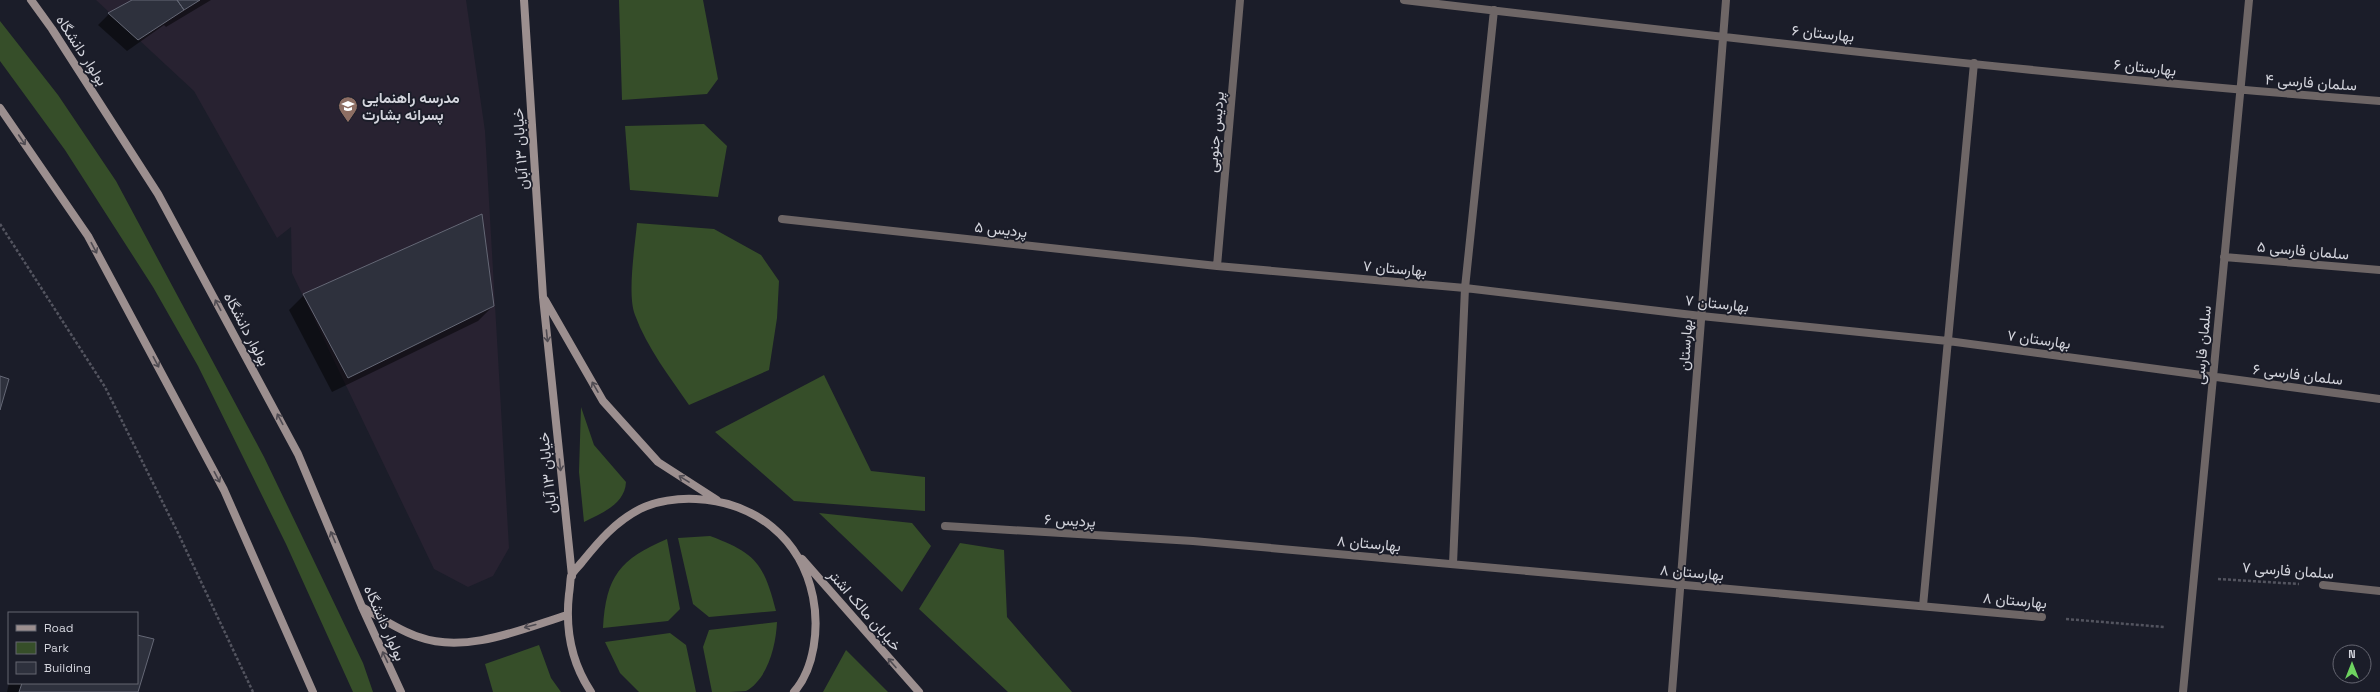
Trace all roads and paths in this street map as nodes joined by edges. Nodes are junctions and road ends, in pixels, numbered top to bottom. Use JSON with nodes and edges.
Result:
{"nodes":[{"id":1,"x":31,"y":0,"type":"edge"},
{"id":2,"x":524,"y":0,"type":"edge"},
{"id":3,"x":1240,"y":0,"type":"edge"},
{"id":4,"x":1404,"y":0,"type":"edge"},
{"id":5,"x":1726,"y":0,"type":"edge"},
{"id":6,"x":2249,"y":0,"type":"edge"},
{"id":7,"x":1494,"y":10,"type":"junction"},
{"id":8,"x":1723,"y":36,"type":"junction"},
{"id":9,"x":1974,"y":63,"type":"junction"},
{"id":10,"x":2240,"y":91,"type":"junction"},
{"id":11,"x":2380,"y":101,"type":"edge"},
{"id":12,"x":0,"y":108,"type":"edge"},
{"id":13,"x":782,"y":219,"type":"dead end"},
{"id":14,"x":0,"y":224,"type":"edge"},
{"id":15,"x":2224,"y":257,"type":"junction"},
{"id":16,"x":1217,"y":266,"type":"junction"},
{"id":17,"x":2380,"y":270,"type":"edge"},
{"id":18,"x":1465,"y":288,"type":"junction"},
{"id":19,"x":543,"y":297,"type":"junction"},
{"id":20,"x":1701,"y":316,"type":"junction"},
{"id":21,"x":1948,"y":340,"type":"junction"},
{"id":22,"x":2213,"y":378,"type":"junction"},
{"id":23,"x":2380,"y":399,"type":"edge"},
{"id":24,"x":717,"y":500,"type":"junction"},
{"id":25,"x":945,"y":526,"type":"dead end"},
{"id":26,"x":1193,"y":541,"type":"joint"},
{"id":27,"x":791,"y":546,"type":"junction"},
{"id":28,"x":1453,"y":564,"type":"junction"},
{"id":29,"x":572,"y":576,"type":"junction"},
{"id":30,"x":2194,"y":578,"type":"junction"},
{"id":31,"x":1681,"y":585,"type":"junction"},
{"id":32,"x":2323,"y":585,"type":"joint"},
{"id":33,"x":2380,"y":591,"type":"edge"},
{"id":34,"x":1923,"y":606,"type":"junction"},
{"id":35,"x":362,"y":607,"type":"junction"},
{"id":36,"x":567,"y":615,"type":"junction"},
{"id":37,"x":2042,"y":616,"type":"joint"},
{"id":38,"x":2189,"y":630,"type":"junction"},
{"id":39,"x":253,"y":692,"type":"edge"},
{"id":40,"x":314,"y":692,"type":"edge"},
{"id":41,"x":401,"y":692,"type":"edge"},
{"id":42,"x":591,"y":692,"type":"edge"},
{"id":43,"x":794,"y":692,"type":"edge"},
{"id":44,"x":919,"y":692,"type":"edge"},
{"id":45,"x":1672,"y":692,"type":"edge"},
{"id":46,"x":2183,"y":692,"type":"edge"}],
"edges":[{"from":35,"to":1,"type":"main road","name":"بولوار دانشگاه","one_way":true},
{"from":2,"to":19,"type":"main road","name":"خیابان ۱۳ آبان"},
{"from":3,"to":16,"type":"street","name":"پردیس جنوبی"},
{"from":4,"to":7,"type":"street","name":"بهارستان ۶"},
{"from":5,"to":8,"type":"street","name":"بهارستان"},
{"from":6,"to":10,"type":"street","name":"سلمان فارسی"},
{"from":7,"to":8,"type":"street","name":"بهارستان ۶"},
{"from":7,"to":18,"type":"street"},
{"from":8,"to":9,"type":"street","name":"بهارستان ۶"},
{"from":8,"to":20,"type":"street","name":"بهارستان"},
{"from":9,"to":10,"type":"street","name":"بهارستان ۶"},
{"from":9,"to":21,"type":"street"},
{"from":10,"to":11,"type":"street","name":"سلمان فارسی ۴"},
{"from":10,"to":15,"type":"street","name":"سلمان فارسی"},
{"from":12,"to":40,"type":"main road","one_way":true},
{"from":13,"to":16,"type":"street","name":"پردیس ۵"},
{"from":14,"to":39,"type":"path"},
{"from":15,"to":17,"type":"street","name":"سلمان فارسی ۵"},
{"from":15,"to":22,"type":"street","name":"سلمان فارسی"},
{"from":16,"to":18,"type":"street","name":"بهارستان ۷"},
{"from":18,"to":20,"type":"street","name":"بهارستان ۷"},
{"from":18,"to":28,"type":"street"},
{"from":24,"to":19,"type":"main road","name":"خیابان ۱۳ آبان","one_way":true},
{"from":19,"to":29,"type":"main road","name":"خیابان ۱۳ آبان","one_way":true},
{"from":20,"to":21,"type":"street","name":"بهارستان ۷"},
{"from":20,"to":31,"type":"street","name":"بهارستان"},
{"from":21,"to":22,"type":"street","name":"بهارستان ۷"},
{"from":21,"to":34,"type":"street"},
{"from":22,"to":23,"type":"street","name":"سلمان فارسی ۶"},
{"from":22,"to":30,"type":"street","name":"سلمان فارسی"},
{"from":24,"to":27,"type":"main road"},
{"from":24,"to":29,"type":"main road"},
{"from":25,"to":26,"type":"street","name":"پردیس ۶"},
{"from":26,"to":28,"type":"street","name":"بهارستان ۸"},
{"from":27,"to":43,"type":"main road"},
{"from":44,"to":27,"type":"main road","name":"خیابان مالک اشتر","one_way":true},
{"from":28,"to":31,"type":"street","name":"بهارستان ۸"},
{"from":29,"to":36,"type":"main road","name":"خیابان ۱۳ آبان"},
{"from":30,"to":32,"type":"path","name":"سلمان فارسی ۷"},
{"from":30,"to":38,"type":"street","name":"سلمان فارسی"},
{"from":31,"to":34,"type":"street","name":"بهارستان ۸"},
{"from":31,"to":45,"type":"street","name":"بهارستان"},
{"from":32,"to":33,"type":"street","name":"سلمان فارسی ۷"},
{"from":34,"to":37,"type":"street","name":"بهارستان ۸"},
{"from":36,"to":35,"type":"main road","one_way":true},
{"from":41,"to":35,"type":"main road","name":"بولوار دانشگاه","one_way":true},
{"from":36,"to":42,"type":"main road","name":"خیابان ۱۳ آبان"},
{"from":37,"to":38,"type":"path","name":"بهارستان ۸"},
{"from":38,"to":46,"type":"street","name":"سلمان فارسی"}]}
